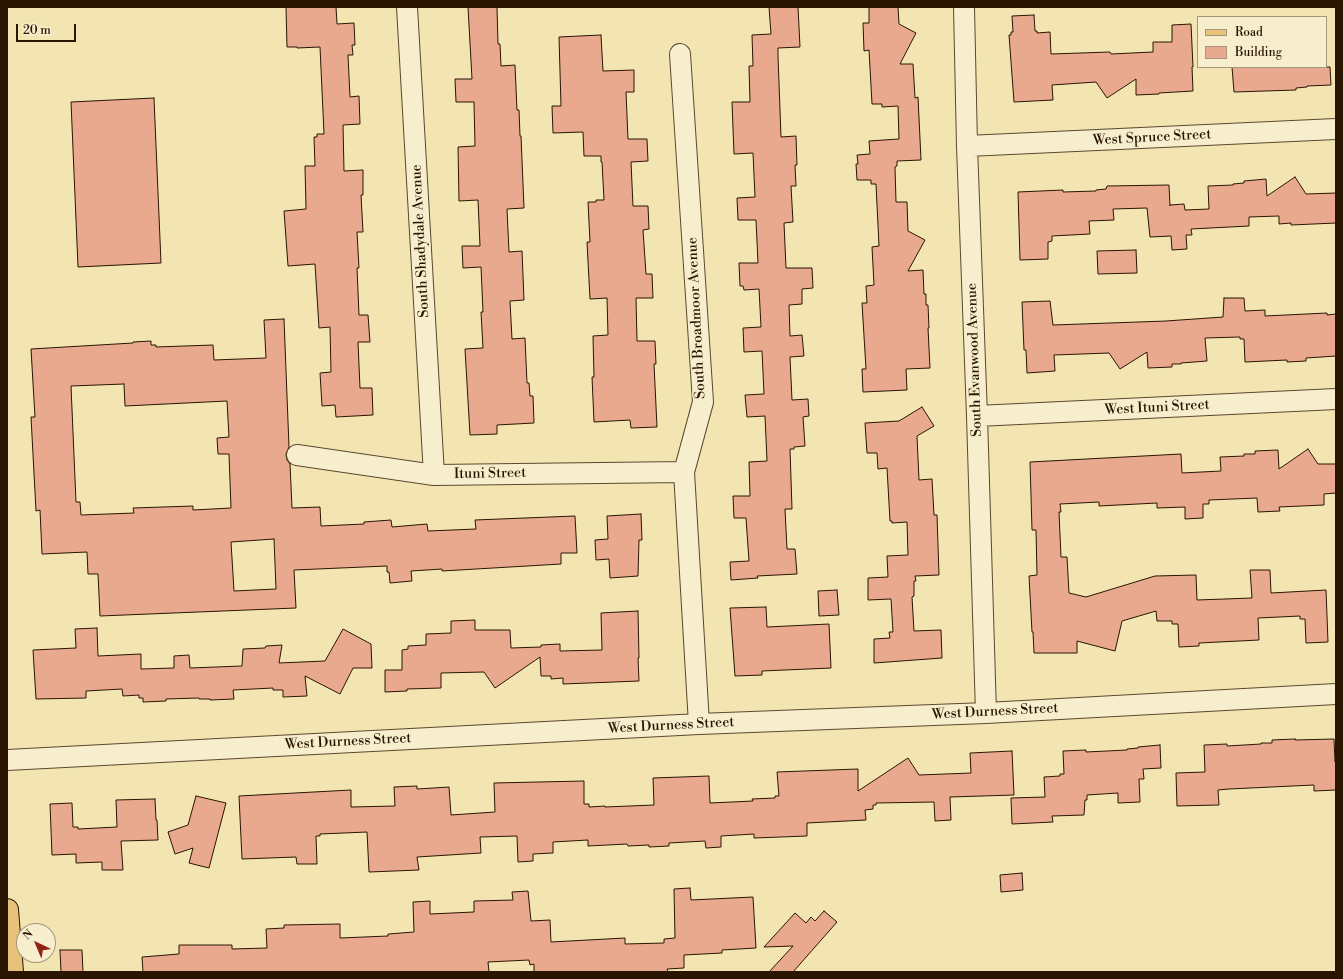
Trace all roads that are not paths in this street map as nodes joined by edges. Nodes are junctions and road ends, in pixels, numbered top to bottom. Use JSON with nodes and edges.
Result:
{"nodes":[{"id":1,"x":408,"y":7,"type":"edge"},
{"id":2,"x":964,"y":7,"type":"edge"},
{"id":3,"x":680,"y":54,"type":"dead end"},
{"id":4,"x":1336,"y":129,"type":"edge"},
{"id":5,"x":967,"y":146,"type":"junction"},
{"id":6,"x":1336,"y":399,"type":"edge"},
{"id":7,"x":977,"y":416,"type":"junction"},
{"id":8,"x":297,"y":455,"type":"dead end"},
{"id":9,"x":684,"y":472,"type":"junction"},
{"id":10,"x":434,"y":475,"type":"junction"},
{"id":11,"x":1336,"y":694,"type":"edge"},
{"id":12,"x":986,"y":712,"type":"junction"},
{"id":13,"x":700,"y":724,"type":"junction"},
{"id":14,"x":7,"y":760,"type":"edge"},
{"id":15,"x":7,"y":910,"type":"edge"},
{"id":16,"x":12,"y":972,"type":"edge"}],
"edges":[{"from":1,"to":10,"type":"street","name":"South Shadydale Avenue"},
{"from":2,"to":5,"type":"street","name":"South Evanwood Avenue"},
{"from":3,"to":9,"type":"street","name":"South Broadmoor Avenue"},
{"from":4,"to":5,"type":"street","name":"West Spruce Street"},
{"from":5,"to":7,"type":"street","name":"South Evanwood Avenue"},
{"from":6,"to":7,"type":"street","name":"West Ituni Street"},
{"from":7,"to":12,"type":"street","name":"South Evanwood Avenue"},
{"from":8,"to":10,"type":"street","name":"Ituni Street"},
{"from":9,"to":10,"type":"street","name":"Ituni Street"},
{"from":9,"to":13,"type":"street","name":"South Broadmoor Avenue"},
{"from":11,"to":12,"type":"street","name":"West Durness Street"},
{"from":12,"to":13,"type":"street","name":"West Durness Street"},
{"from":13,"to":14,"type":"street","name":"West Durness Street"},
{"from":15,"to":16,"type":"main road"}]}
